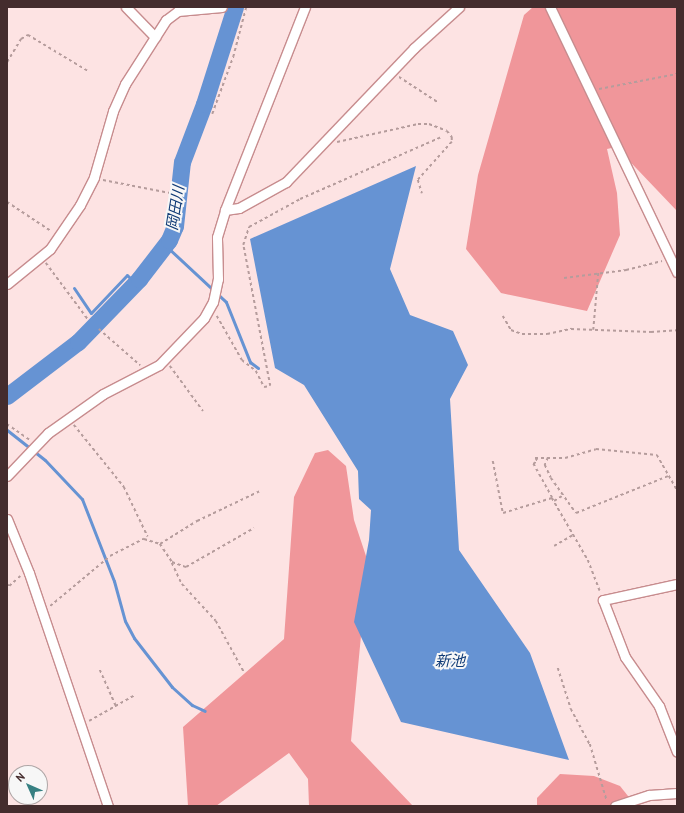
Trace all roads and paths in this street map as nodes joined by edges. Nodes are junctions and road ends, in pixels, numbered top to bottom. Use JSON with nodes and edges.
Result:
{"nodes":[{"id":1,"x":126,"y":7,"type":"edge"},
{"id":2,"x":222,"y":7,"type":"edge"},
{"id":3,"x":246,"y":7,"type":"edge"},
{"id":4,"x":305,"y":7,"type":"edge"},
{"id":5,"x":459,"y":7,"type":"edge"},
{"id":6,"x":550,"y":7,"type":"edge"},
{"id":7,"x":155,"y":37,"type":"junction"},
{"id":8,"x":7,"y":62,"type":"edge"},
{"id":9,"x":88,"y":71,"type":"dead end"},
{"id":10,"x":392,"y":71,"type":"junction"},
{"id":11,"x":677,"y":74,"type":"edge"},
{"id":12,"x":592,"y":92,"type":"junction"},
{"id":13,"x":439,"y":103,"type":"dead end"},
{"id":14,"x":212,"y":114,"type":"dead end"},
{"id":15,"x":329,"y":136,"type":"junction"},
{"id":16,"x":441,"y":137,"type":"dead end"},
{"id":17,"x":94,"y":178,"type":"junction"},
{"id":18,"x":170,"y":193,"type":"dead end"},
{"id":19,"x":422,"y":193,"type":"dead end"},
{"id":20,"x":7,"y":202,"type":"edge"},
{"id":21,"x":225,"y":210,"type":"junction"},
{"id":22,"x":60,"y":237,"type":"junction"},
{"id":23,"x":42,"y":257,"type":"junction"},
{"id":24,"x":671,"y":258,"type":"junction"},
{"id":25,"x":677,"y":272,"type":"edge"},
{"id":26,"x":598,"y":273,"type":"junction"},
{"id":27,"x":564,"y":278,"type":"dead end"},
{"id":28,"x":7,"y":284,"type":"edge"},
{"id":29,"x":209,"y":309,"type":"junction"},
{"id":30,"x":503,"y":316,"type":"dead end"},
{"id":31,"x":89,"y":321,"type":"dead end"},
{"id":32,"x":99,"y":329,"type":"dead end"},
{"id":33,"x":593,"y":330,"type":"junction"},
{"id":34,"x":677,"y":330,"type":"edge"},
{"id":35,"x":165,"y":360,"type":"junction"},
{"id":36,"x":146,"y":372,"type":"junction"},
{"id":37,"x":204,"y":411,"type":"dead end"},
{"id":38,"x":69,"y":418,"type":"junction"},
{"id":39,"x":7,"y":424,"type":"edge"},
{"id":40,"x":34,"y":444,"type":"junction"},
{"id":41,"x":548,"y":457,"type":"junction"},
{"id":42,"x":493,"y":461,"type":"dead end"},
{"id":43,"x":7,"y":476,"type":"edge"},
{"id":44,"x":668,"y":476,"type":"junction"},
{"id":45,"x":677,"y":490,"type":"edge"},
{"id":46,"x":260,"y":491,"type":"dead end"},
{"id":47,"x":563,"y":496,"type":"junction"},
{"id":48,"x":552,"y":498,"type":"junction"},
{"id":49,"x":554,"y":501,"type":"junction"},
{"id":50,"x":7,"y":520,"type":"edge"},
{"id":51,"x":254,"y":528,"type":"dead end"},
{"id":52,"x":574,"y":535,"type":"junction"},
{"id":53,"x":149,"y":538,"type":"junction"},
{"id":54,"x":160,"y":544,"type":"junction"},
{"id":55,"x":554,"y":546,"type":"dead end"},
{"id":56,"x":172,"y":562,"type":"junction"},
{"id":57,"x":29,"y":573,"type":"junction"},
{"id":58,"x":7,"y":584,"type":"edge"},
{"id":59,"x":677,"y":584,"type":"edge"},
{"id":60,"x":603,"y":600,"type":"junction"},
{"id":61,"x":42,"y":611,"type":"junction"},
{"id":62,"x":558,"y":668,"type":"dead end"},
{"id":63,"x":100,"y":670,"type":"dead end"},
{"id":64,"x":244,"y":672,"type":"dead end"},
{"id":65,"x":135,"y":695,"type":"dead end"},
{"id":66,"x":116,"y":706,"type":"junction"},
{"id":67,"x":80,"y":725,"type":"junction"},
{"id":68,"x":677,"y":752,"type":"edge"},
{"id":69,"x":677,"y":793,"type":"edge"},
{"id":70,"x":108,"y":806,"type":"edge"},
{"id":71,"x":608,"y":806,"type":"edge"},
{"id":72,"x":615,"y":806,"type":"edge"}],
"edges":[{"from":1,"to":7,"type":"street"},
{"from":2,"to":7,"type":"street"},
{"from":3,"to":14,"type":"path"},
{"from":4,"to":21,"type":"street"},
{"from":5,"to":10,"type":"street"},
{"from":6,"to":12,"type":"street"},
{"from":7,"to":17,"type":"street"},
{"from":8,"to":9,"type":"path"},
{"from":10,"to":13,"type":"path"},
{"from":10,"to":15,"type":"street"},
{"from":11,"to":12,"type":"path"},
{"from":12,"to":24,"type":"street"},
{"from":15,"to":19,"type":"path"},
{"from":15,"to":21,"type":"street"},
{"from":16,"to":29,"type":"path"},
{"from":17,"to":18,"type":"path"},
{"from":17,"to":22,"type":"street"},
{"from":20,"to":22,"type":"path"},
{"from":21,"to":29,"type":"street"},
{"from":22,"to":23,"type":"street"},
{"from":23,"to":28,"type":"street"},
{"from":23,"to":31,"type":"path"},
{"from":24,"to":25,"type":"street"},
{"from":24,"to":26,"type":"path"},
{"from":26,"to":27,"type":"path"},
{"from":26,"to":33,"type":"path"},
{"from":29,"to":35,"type":"street"},
{"from":30,"to":33,"type":"path"},
{"from":32,"to":36,"type":"path"},
{"from":33,"to":34,"type":"path"},
{"from":35,"to":36,"type":"street"},
{"from":35,"to":37,"type":"path"},
{"from":36,"to":38,"type":"street"},
{"from":38,"to":40,"type":"street"},
{"from":38,"to":53,"type":"path"},
{"from":39,"to":40,"type":"path"},
{"from":40,"to":43,"type":"street"},
{"from":41,"to":44,"type":"path"},
{"from":41,"to":47,"type":"path"},
{"from":41,"to":48,"type":"path"},
{"from":42,"to":48,"type":"path"},
{"from":44,"to":45,"type":"path"},
{"from":44,"to":47,"type":"path"},
{"from":46,"to":54,"type":"path"},
{"from":47,"to":49,"type":"path"},
{"from":48,"to":49,"type":"path"},
{"from":49,"to":52,"type":"path"},
{"from":50,"to":57,"type":"street"},
{"from":51,"to":56,"type":"path"},
{"from":52,"to":55,"type":"path"},
{"from":52,"to":60,"type":"path"},
{"from":53,"to":54,"type":"path"},
{"from":53,"to":61,"type":"path"},
{"from":54,"to":56,"type":"path"},
{"from":56,"to":64,"type":"path"},
{"from":57,"to":58,"type":"path"},
{"from":57,"to":61,"type":"street"},
{"from":59,"to":60,"type":"street"},
{"from":60,"to":68,"type":"street"},
{"from":61,"to":67,"type":"street"},
{"from":62,"to":71,"type":"path"},
{"from":63,"to":66,"type":"path"},
{"from":65,"to":66,"type":"path"},
{"from":66,"to":67,"type":"path"},
{"from":67,"to":70,"type":"street"},
{"from":69,"to":72,"type":"street"}]}
